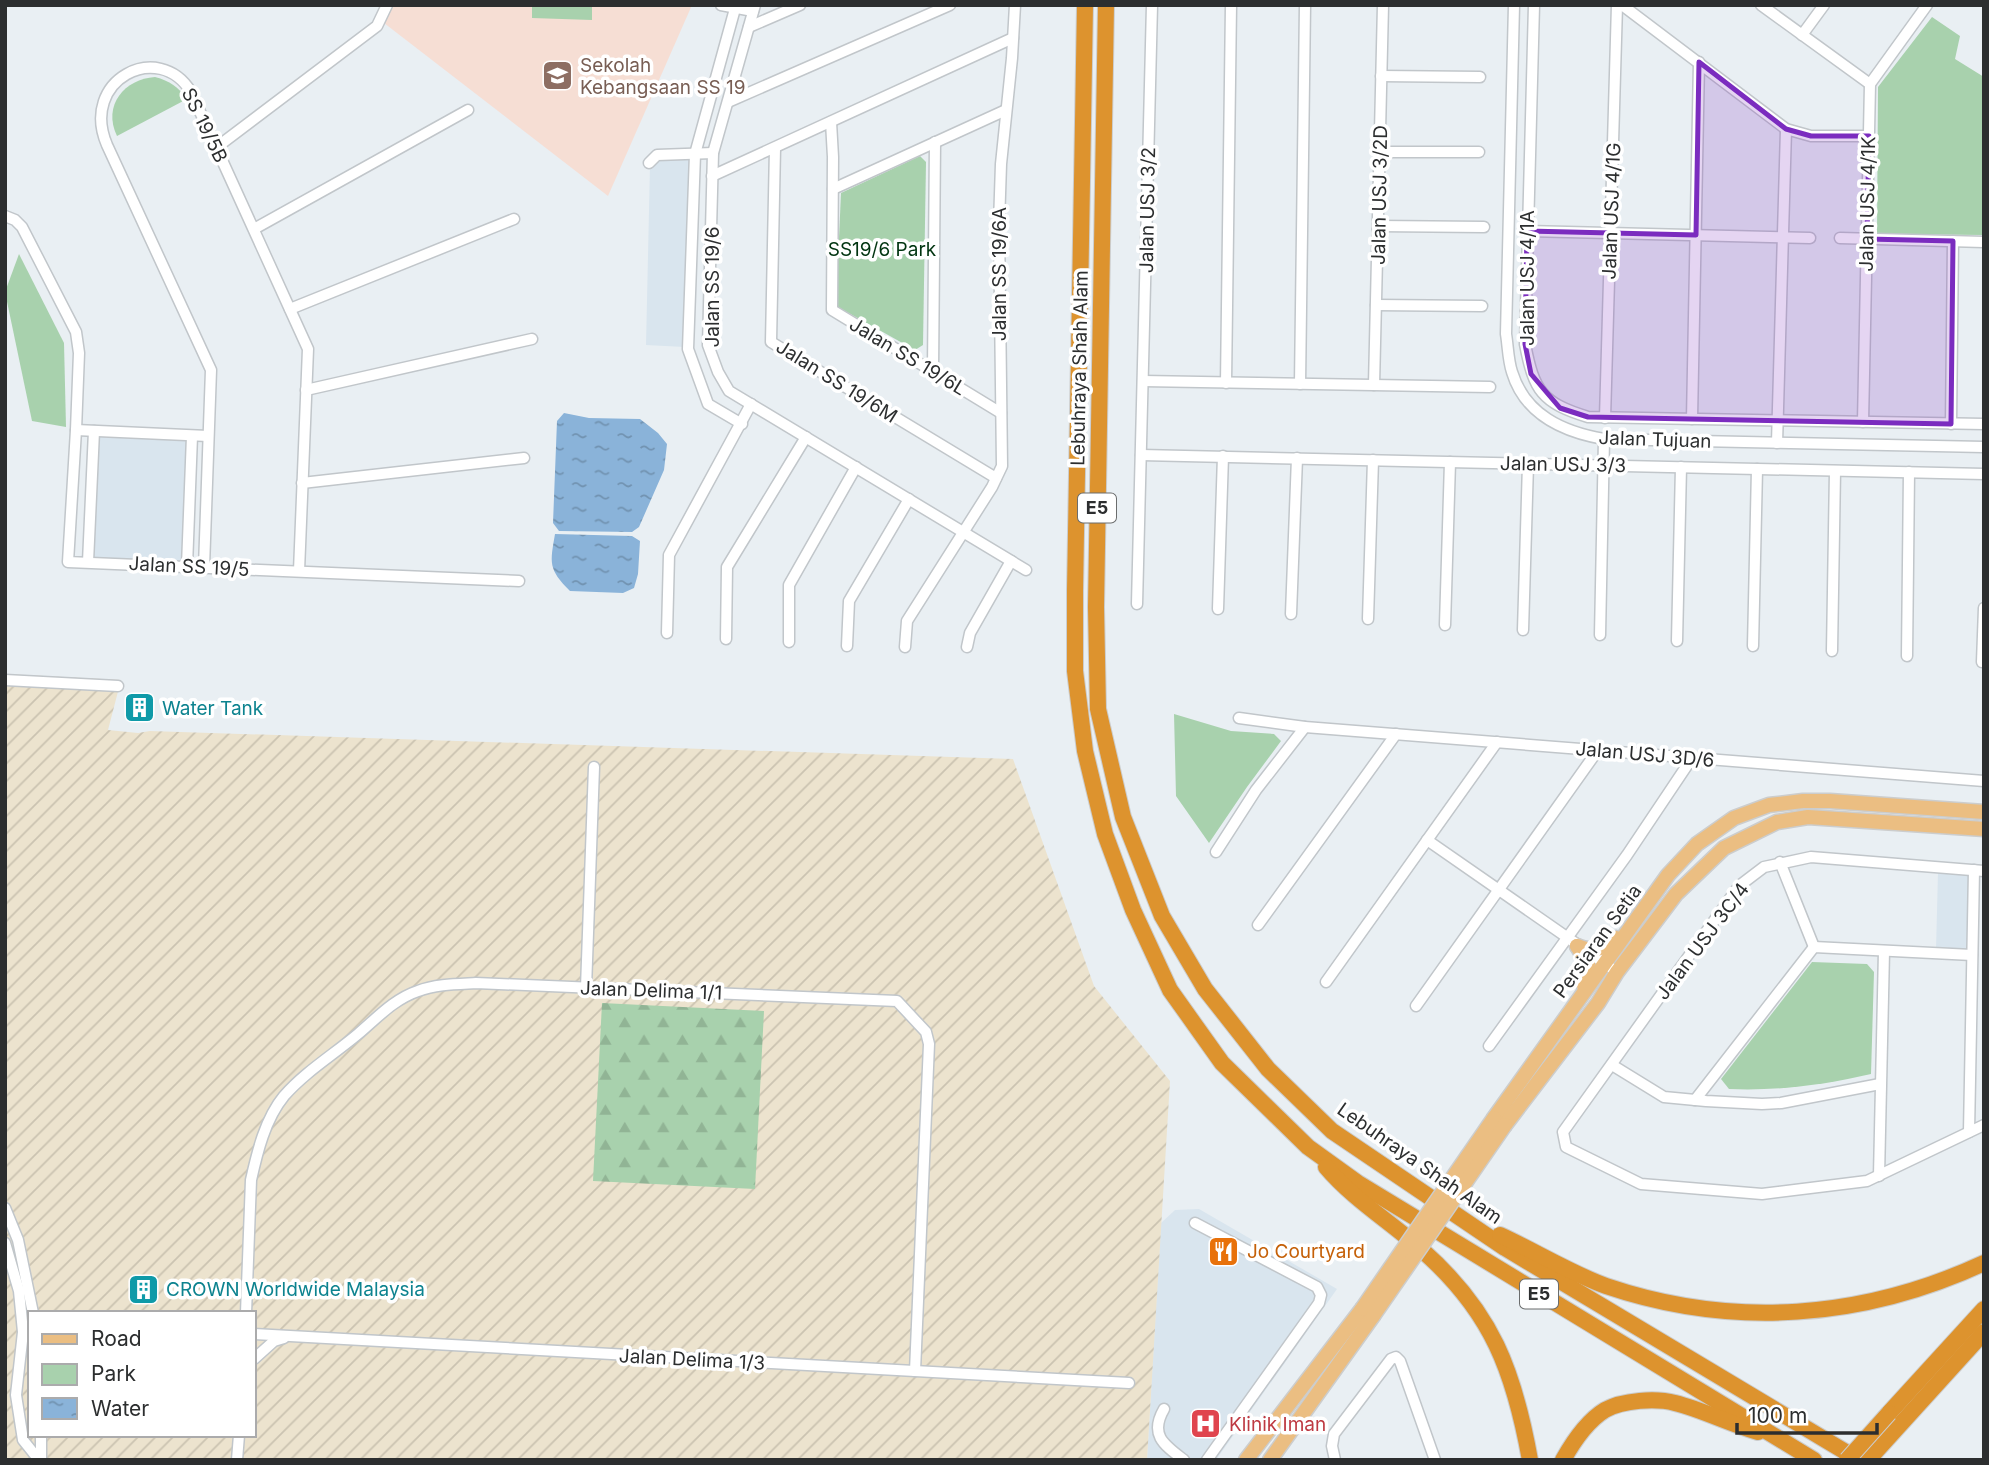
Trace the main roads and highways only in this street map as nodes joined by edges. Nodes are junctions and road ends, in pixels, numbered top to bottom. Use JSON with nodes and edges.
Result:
{"nodes":[{"id":1,"x":1085,"y":5,"type":"edge"},
{"id":2,"x":1106,"y":5,"type":"edge"},
{"id":3,"x":1984,"y":812,"type":"edge"},
{"id":4,"x":1984,"y":829,"type":"edge"},
{"id":5,"x":1630,"y":926,"type":"junction"},
{"id":6,"x":1582,"y":994,"type":"junction"},
{"id":7,"x":1500,"y":1121,"type":"junction"},
{"id":8,"x":1308,"y":1147,"type":"junction"},
{"id":9,"x":1453,"y":1214,"type":"junction"},
{"id":10,"x":1984,"y":1263,"type":"edge"},
{"id":11,"x":1984,"y":1309,"type":"edge"},
{"id":12,"x":1367,"y":1312,"type":"junction"},
{"id":13,"x":1984,"y":1332,"type":"edge"},
{"id":14,"x":1896,"y":1418,"type":"junction"},
{"id":15,"x":1774,"y":1436,"type":"junction"},
{"id":16,"x":1246,"y":1460,"type":"edge"},
{"id":17,"x":1270,"y":1460,"type":"edge"},
{"id":18,"x":1530,"y":1460,"type":"edge"},
{"id":19,"x":1563,"y":1460,"type":"edge"},
{"id":20,"x":1814,"y":1460,"type":"edge"},
{"id":21,"x":1847,"y":1460,"type":"edge"},
{"id":22,"x":1859,"y":1460,"type":"edge"},
{"id":23,"x":1868,"y":1460,"type":"edge"}],
"edges":[{"from":1,"to":8,"type":"highway","name":"Lebuhraya Shah Alam","number":"E5"},
{"from":2,"to":9,"type":"highway","name":"Lebuhraya Shah Alam","number":"E5"},
{"from":3,"to":5,"type":"main road","name":"Persiaran Setia"},
{"from":4,"to":7,"type":"main road","name":"Persiaran Setia"},
{"from":5,"to":6,"type":"main road","name":"Persiaran Setia"},
{"from":5,"to":6,"type":"main road"},
{"from":6,"to":7,"type":"main road","name":"Persiaran Setia"},
{"from":7,"to":12,"type":"main road","name":"Persiaran Setia","bridge":true},
{"from":8,"to":15,"type":"highway","name":"Lebuhraya Shah Alam","number":"E5"},
{"from":8,"to":18,"type":"highway"},
{"from":9,"to":10,"type":"highway"},
{"from":9,"to":22,"type":"highway","name":"Lebuhraya Shah Alam","number":"E5"},
{"from":11,"to":14,"type":"highway"},
{"from":12,"to":16,"type":"main road"},
{"from":12,"to":17,"type":"main road"},
{"from":13,"to":14,"type":"highway"},
{"from":14,"to":21,"type":"highway","bridge":true},
{"from":14,"to":23,"type":"highway"},
{"from":15,"to":19,"type":"highway"},
{"from":15,"to":20,"type":"highway","name":"Lebuhraya Shah Alam","number":"E5"}]}
